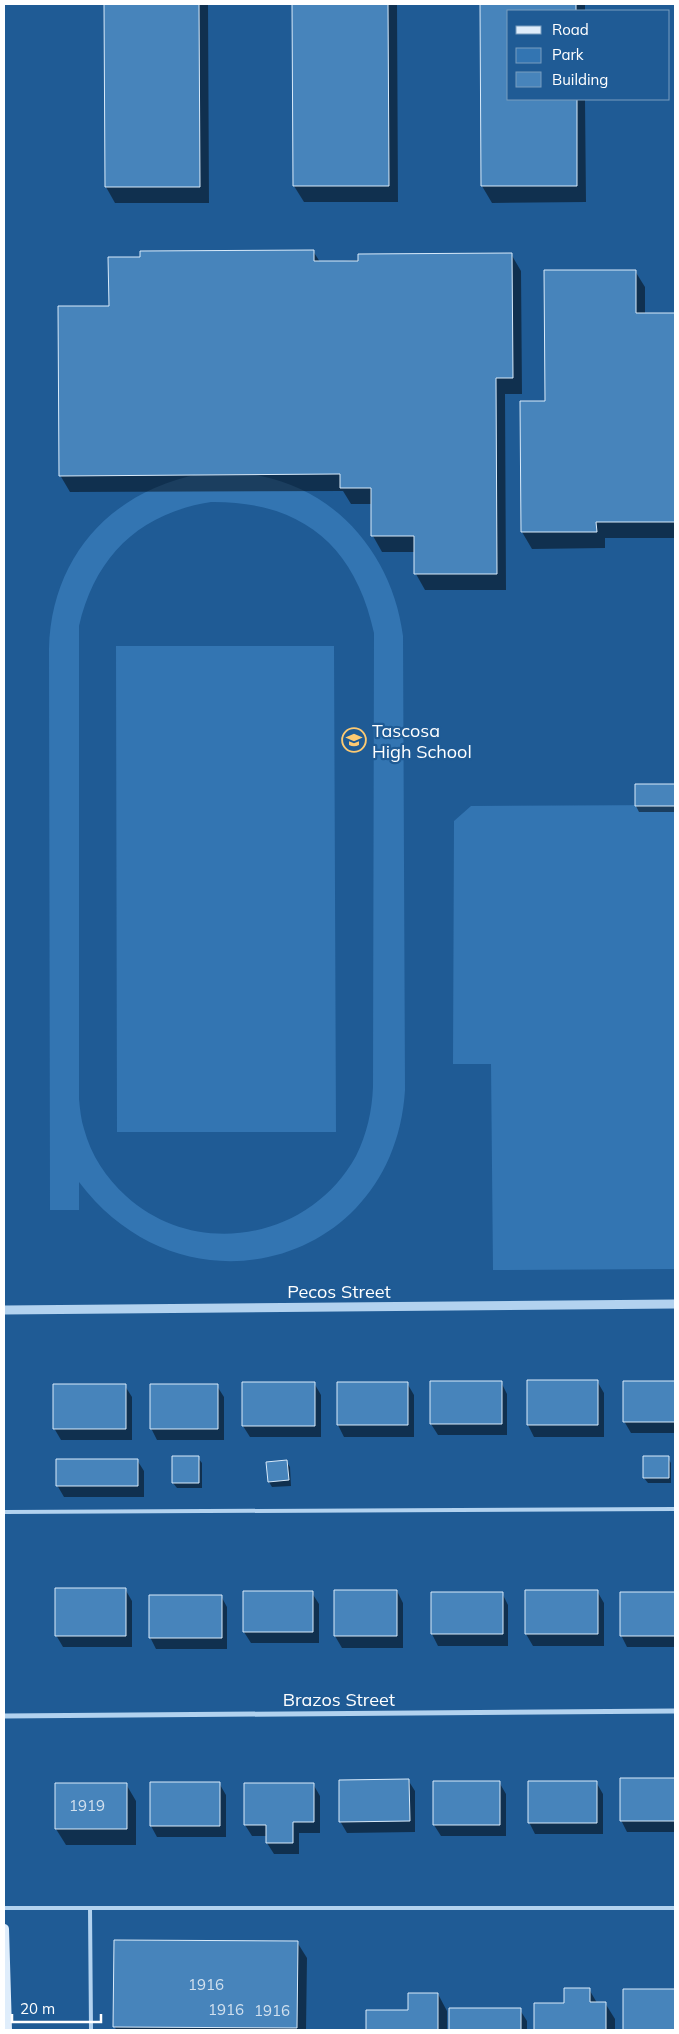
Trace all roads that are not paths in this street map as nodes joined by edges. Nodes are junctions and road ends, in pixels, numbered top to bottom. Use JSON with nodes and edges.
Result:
{"nodes":[{"id":1,"x":675,"y":1304,"type":"edge"},
{"id":2,"x":4,"y":1310,"type":"edge"},
{"id":3,"x":675,"y":1509,"type":"edge"},
{"id":4,"x":4,"y":1512,"type":"edge"},
{"id":5,"x":675,"y":1711,"type":"edge"},
{"id":6,"x":4,"y":1716,"type":"edge"},
{"id":7,"x":4,"y":1908,"type":"edge"},
{"id":8,"x":90,"y":1908,"type":"junction"},
{"id":9,"x":675,"y":1908,"type":"edge"},
{"id":10,"x":4,"y":1929,"type":"edge"},
{"id":11,"x":7,"y":2030,"type":"edge"},
{"id":12,"x":91,"y":2030,"type":"edge"}],
"edges":[{"from":1,"to":2,"type":"street","name":"Pecos Street"},
{"from":3,"to":4,"type":"lane"},
{"from":5,"to":6,"type":"street","name":"Brazos Street"},
{"from":7,"to":8,"type":"lane"},
{"from":8,"to":9,"type":"lane"},
{"from":8,"to":12,"type":"lane"},
{"from":10,"to":11,"type":"main road"}]}
